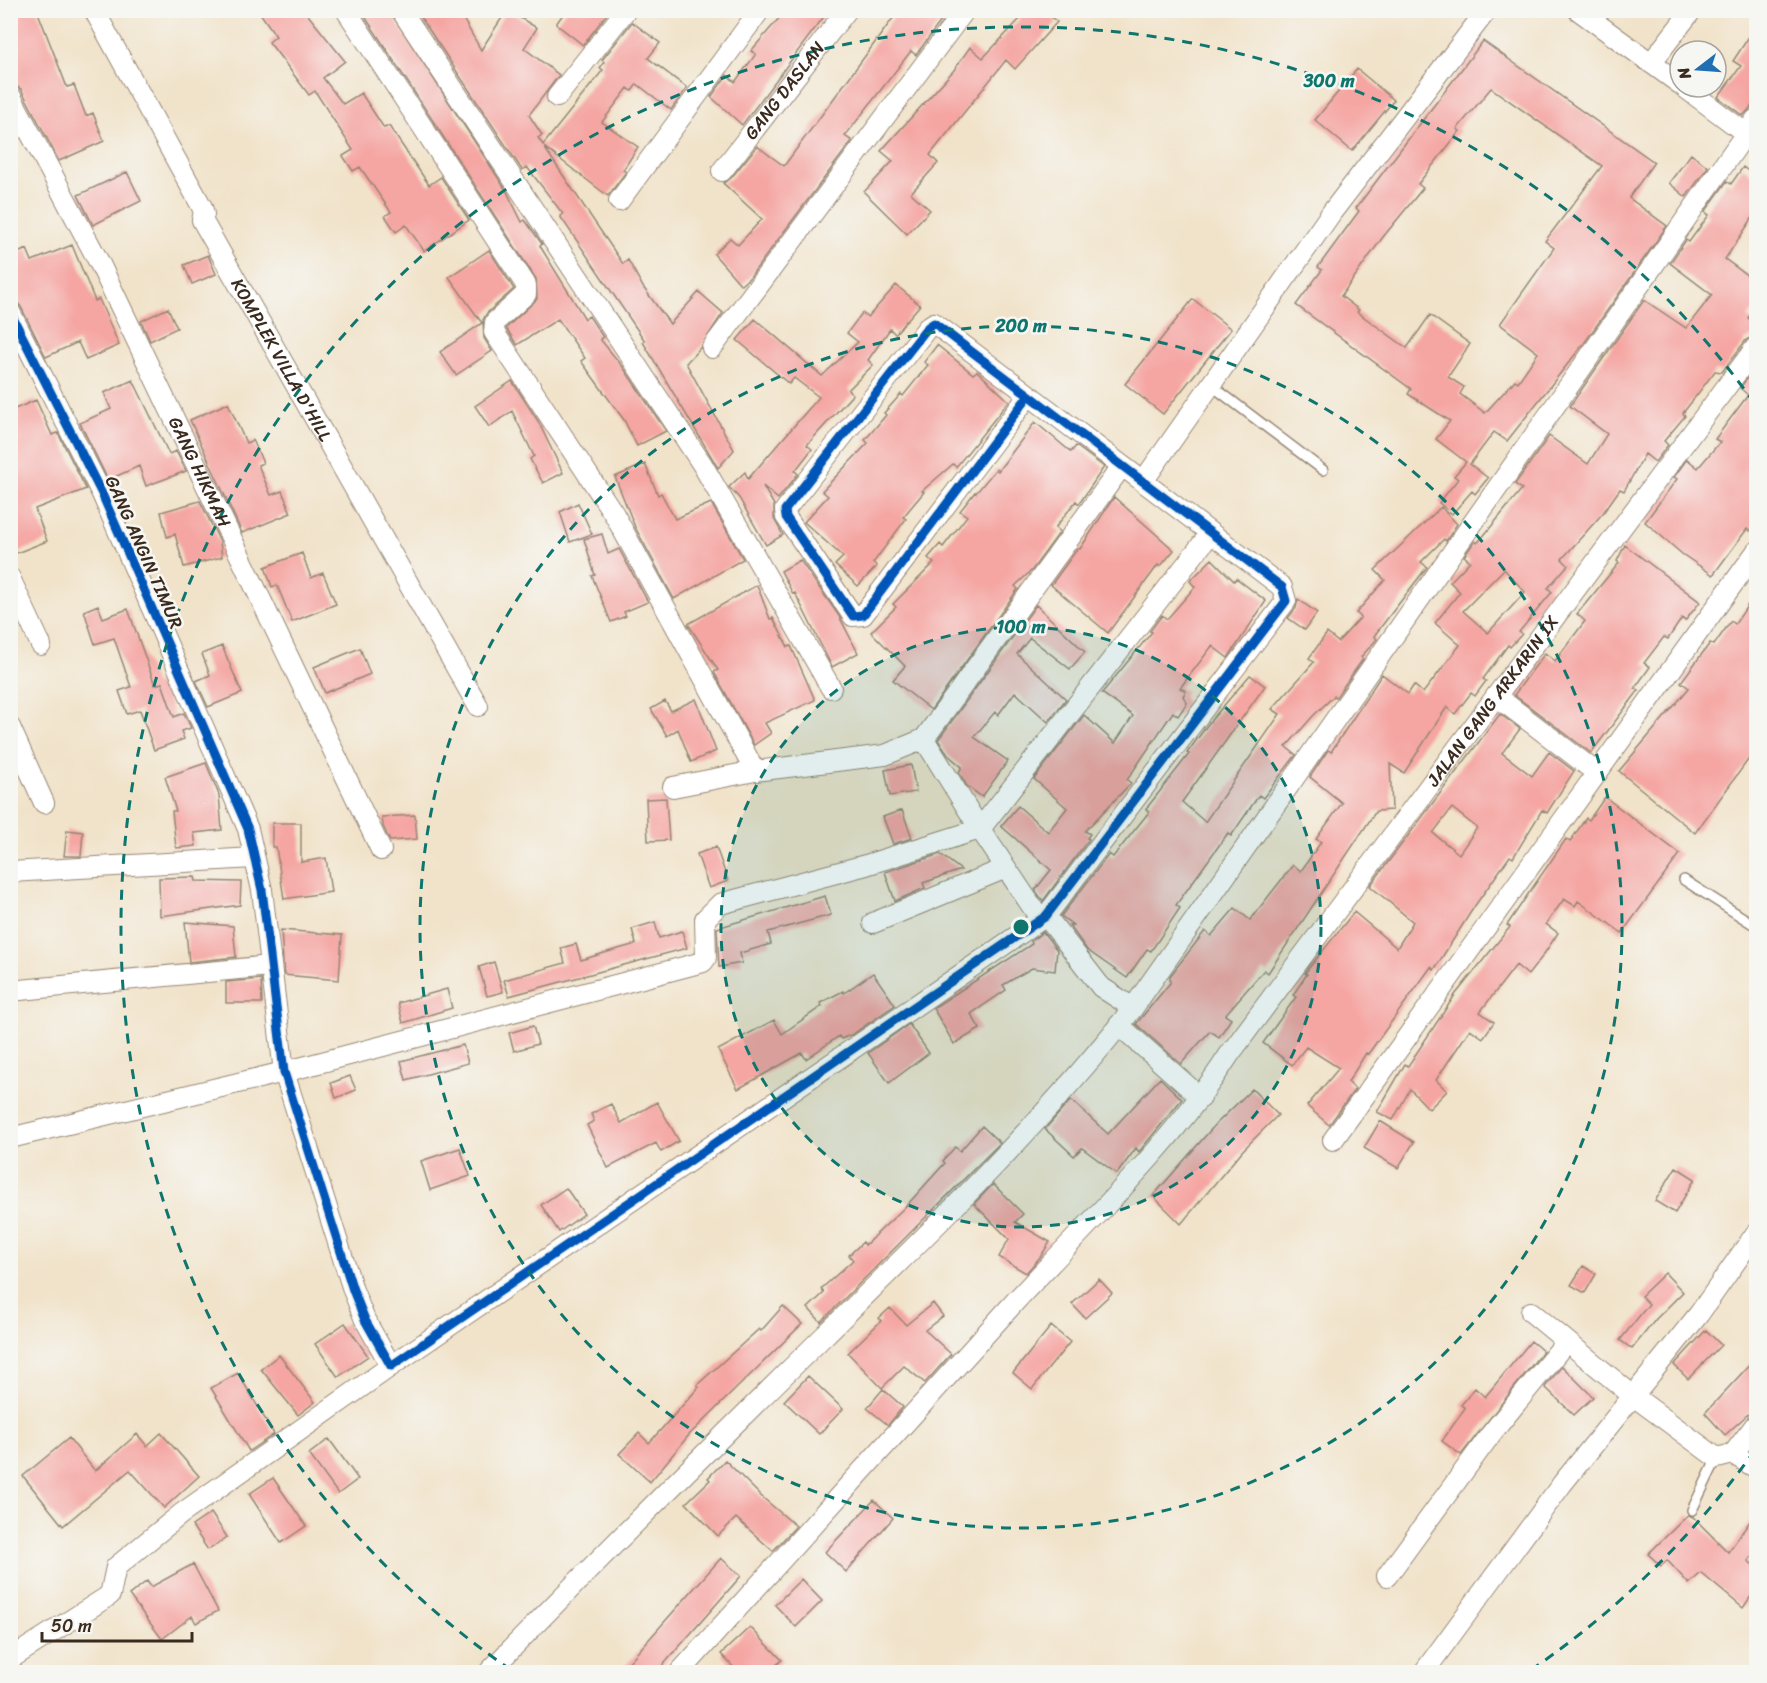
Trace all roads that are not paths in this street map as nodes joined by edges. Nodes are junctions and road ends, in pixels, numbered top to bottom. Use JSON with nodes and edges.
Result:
{"nodes":[{"id":1,"x":94,"y":10,"type":"edge"},
{"id":2,"x":346,"y":10,"type":"edge"},
{"id":3,"x":401,"y":10,"type":"edge"},
{"id":4,"x":626,"y":10,"type":"edge"},
{"id":5,"x":760,"y":10,"type":"edge"},
{"id":6,"x":847,"y":10,"type":"edge"},
{"id":7,"x":964,"y":10,"type":"edge"},
{"id":8,"x":1487,"y":10,"type":"edge"},
{"id":9,"x":1578,"y":10,"type":"edge"},
{"id":10,"x":1692,"y":10,"type":"edge"},
{"id":11,"x":1652,"y":63,"type":"junction"},
{"id":12,"x":1668,"y":75,"type":"edge"},
{"id":13,"x":10,"y":95,"type":"edge"},
{"id":14,"x":557,"y":97,"type":"dead end"},
{"id":15,"x":1702,"y":99,"type":"edge"},
{"id":16,"x":1753,"y":132,"type":"edge"},
{"id":17,"x":722,"y":171,"type":"dead end"},
{"id":18,"x":620,"y":201,"type":"dead end"},
{"id":19,"x":10,"y":312,"type":"edge"},
{"id":20,"x":1756,"y":347,"type":"edge"},
{"id":21,"x":712,"y":348,"type":"dead end"},
{"id":22,"x":1211,"y":385,"type":"junction"},
{"id":23,"x":1029,"y":395,"type":"junction"},
{"id":24,"x":1122,"y":466,"type":"junction"},
{"id":25,"x":1323,"y":470,"type":"dead end"},
{"id":26,"x":1144,"y":480,"type":"junction"},
{"id":27,"x":1210,"y":534,"type":"junction"},
{"id":28,"x":1756,"y":552,"type":"edge"},
{"id":29,"x":10,"y":579,"type":"edge"},
{"id":30,"x":41,"y":645,"type":"dead end"},
{"id":31,"x":831,"y":688,"type":"dead end"},
{"id":32,"x":1496,"y":696,"type":"junction"},
{"id":33,"x":478,"y":706,"type":"dead end"},
{"id":34,"x":10,"y":727,"type":"edge"},
{"id":35,"x":924,"y":739,"type":"junction"},
{"id":36,"x":755,"y":771,"type":"junction"},
{"id":37,"x":1597,"y":772,"type":"junction"},
{"id":38,"x":673,"y":787,"type":"dead end"},
{"id":39,"x":44,"y":803,"type":"dead end"},
{"id":40,"x":980,"y":829,"type":"junction"},
{"id":41,"x":381,"y":850,"type":"dead end"},
{"id":42,"x":254,"y":858,"type":"junction"},
{"id":43,"x":1006,"y":868,"type":"junction"},
{"id":44,"x":10,"y":872,"type":"edge"},
{"id":45,"x":1684,"y":880,"type":"dead end"},
{"id":46,"x":1043,"y":918,"type":"junction"},
{"id":47,"x":873,"y":923,"type":"dead end"},
{"id":48,"x":1756,"y":926,"type":"edge"},
{"id":49,"x":270,"y":966,"type":"junction"},
{"id":50,"x":10,"y":991,"type":"edge"},
{"id":51,"x":1133,"y":1008,"type":"junction"},
{"id":52,"x":1119,"y":1025,"type":"junction"},
{"id":53,"x":284,"y":1072,"type":"junction"},
{"id":54,"x":1201,"y":1098,"type":"junction"},
{"id":55,"x":10,"y":1138,"type":"edge"},
{"id":56,"x":1334,"y":1140,"type":"dead end"},
{"id":57,"x":1756,"y":1233,"type":"edge"},
{"id":58,"x":1531,"y":1312,"type":"dead end"},
{"id":59,"x":1566,"y":1342,"type":"junction"},
{"id":60,"x":391,"y":1366,"type":"junction"},
{"id":61,"x":1632,"y":1395,"type":"junction"},
{"id":62,"x":1756,"y":1424,"type":"edge"},
{"id":63,"x":1725,"y":1456,"type":"junction"},
{"id":64,"x":1756,"y":1468,"type":"edge"},
{"id":65,"x":1692,"y":1510,"type":"dead end"},
{"id":66,"x":1387,"y":1576,"type":"dead end"},
{"id":67,"x":10,"y":1659,"type":"edge"},
{"id":68,"x":489,"y":1672,"type":"edge"},
{"id":69,"x":680,"y":1672,"type":"edge"},
{"id":70,"x":1424,"y":1672,"type":"edge"}],
"edges":[{"from":1,"to":33,"type":"street","name":"KOMPLEK VILLA D'HILL"},
{"from":2,"to":36,"type":"street"},
{"from":3,"to":31,"type":"street"},
{"from":4,"to":14,"type":"street"},
{"from":5,"to":18,"type":"street"},
{"from":6,"to":17,"type":"street","name":"GANG DASLAN"},
{"from":7,"to":21,"type":"street"},
{"from":8,"to":22,"type":"street"},
{"from":9,"to":11,"type":"street"},
{"from":10,"to":11,"type":"street"},
{"from":11,"to":12,"type":"street"},
{"from":13,"to":41,"type":"street","name":"GANG HIKMAH"},
{"from":15,"to":16,"type":"street"},
{"from":16,"to":51,"type":"street"},
{"from":19,"to":42,"type":"street","name":"GANG ANGIN TIMUR"},
{"from":20,"to":32,"type":"street","name":"JALAN GANG ARKARIN IX"},
{"from":22,"to":25,"type":"lane"},
{"from":22,"to":26,"type":"street"},
{"from":23,"to":23,"type":"street"},
{"from":23,"to":24,"type":"street"},
{"from":24,"to":26,"type":"street"},
{"from":24,"to":35,"type":"street"},
{"from":26,"to":27,"type":"street"},
{"from":27,"to":40,"type":"street"},
{"from":27,"to":46,"type":"street"},
{"from":28,"to":37,"type":"street"},
{"from":29,"to":30,"type":"street"},
{"from":32,"to":37,"type":"street"},
{"from":32,"to":54,"type":"street","name":"JALAN GANG ARKARIN IX"},
{"from":34,"to":39,"type":"street"},
{"from":35,"to":36,"type":"street"},
{"from":35,"to":40,"type":"street"},
{"from":36,"to":38,"type":"street"},
{"from":37,"to":56,"type":"street"},
{"from":40,"to":43,"type":"street"},
{"from":40,"to":53,"type":"street"},
{"from":42,"to":44,"type":"street"},
{"from":42,"to":49,"type":"street","name":"GANG ANGIN TIMUR"},
{"from":43,"to":46,"type":"street"},
{"from":43,"to":47,"type":"street"},
{"from":45,"to":48,"type":"lane"},
{"from":46,"to":51,"type":"street"},
{"from":46,"to":60,"type":"street"},
{"from":49,"to":50,"type":"street"},
{"from":49,"to":53,"type":"street","name":"GANG ANGIN TIMUR"},
{"from":51,"to":52,"type":"street"},
{"from":52,"to":54,"type":"street"},
{"from":52,"to":68,"type":"street"},
{"from":53,"to":55,"type":"street"},
{"from":53,"to":60,"type":"street","name":"GANG ANGIN TIMUR"},
{"from":54,"to":69,"type":"street","name":"JALAN GANG ARKARIN IX"},
{"from":57,"to":61,"type":"street"},
{"from":58,"to":59,"type":"street"},
{"from":59,"to":61,"type":"street"},
{"from":59,"to":66,"type":"street"},
{"from":60,"to":67,"type":"street"},
{"from":61,"to":63,"type":"street"},
{"from":61,"to":70,"type":"street"},
{"from":62,"to":63,"type":"street"},
{"from":63,"to":64,"type":"street"},
{"from":63,"to":65,"type":"lane"}]}
